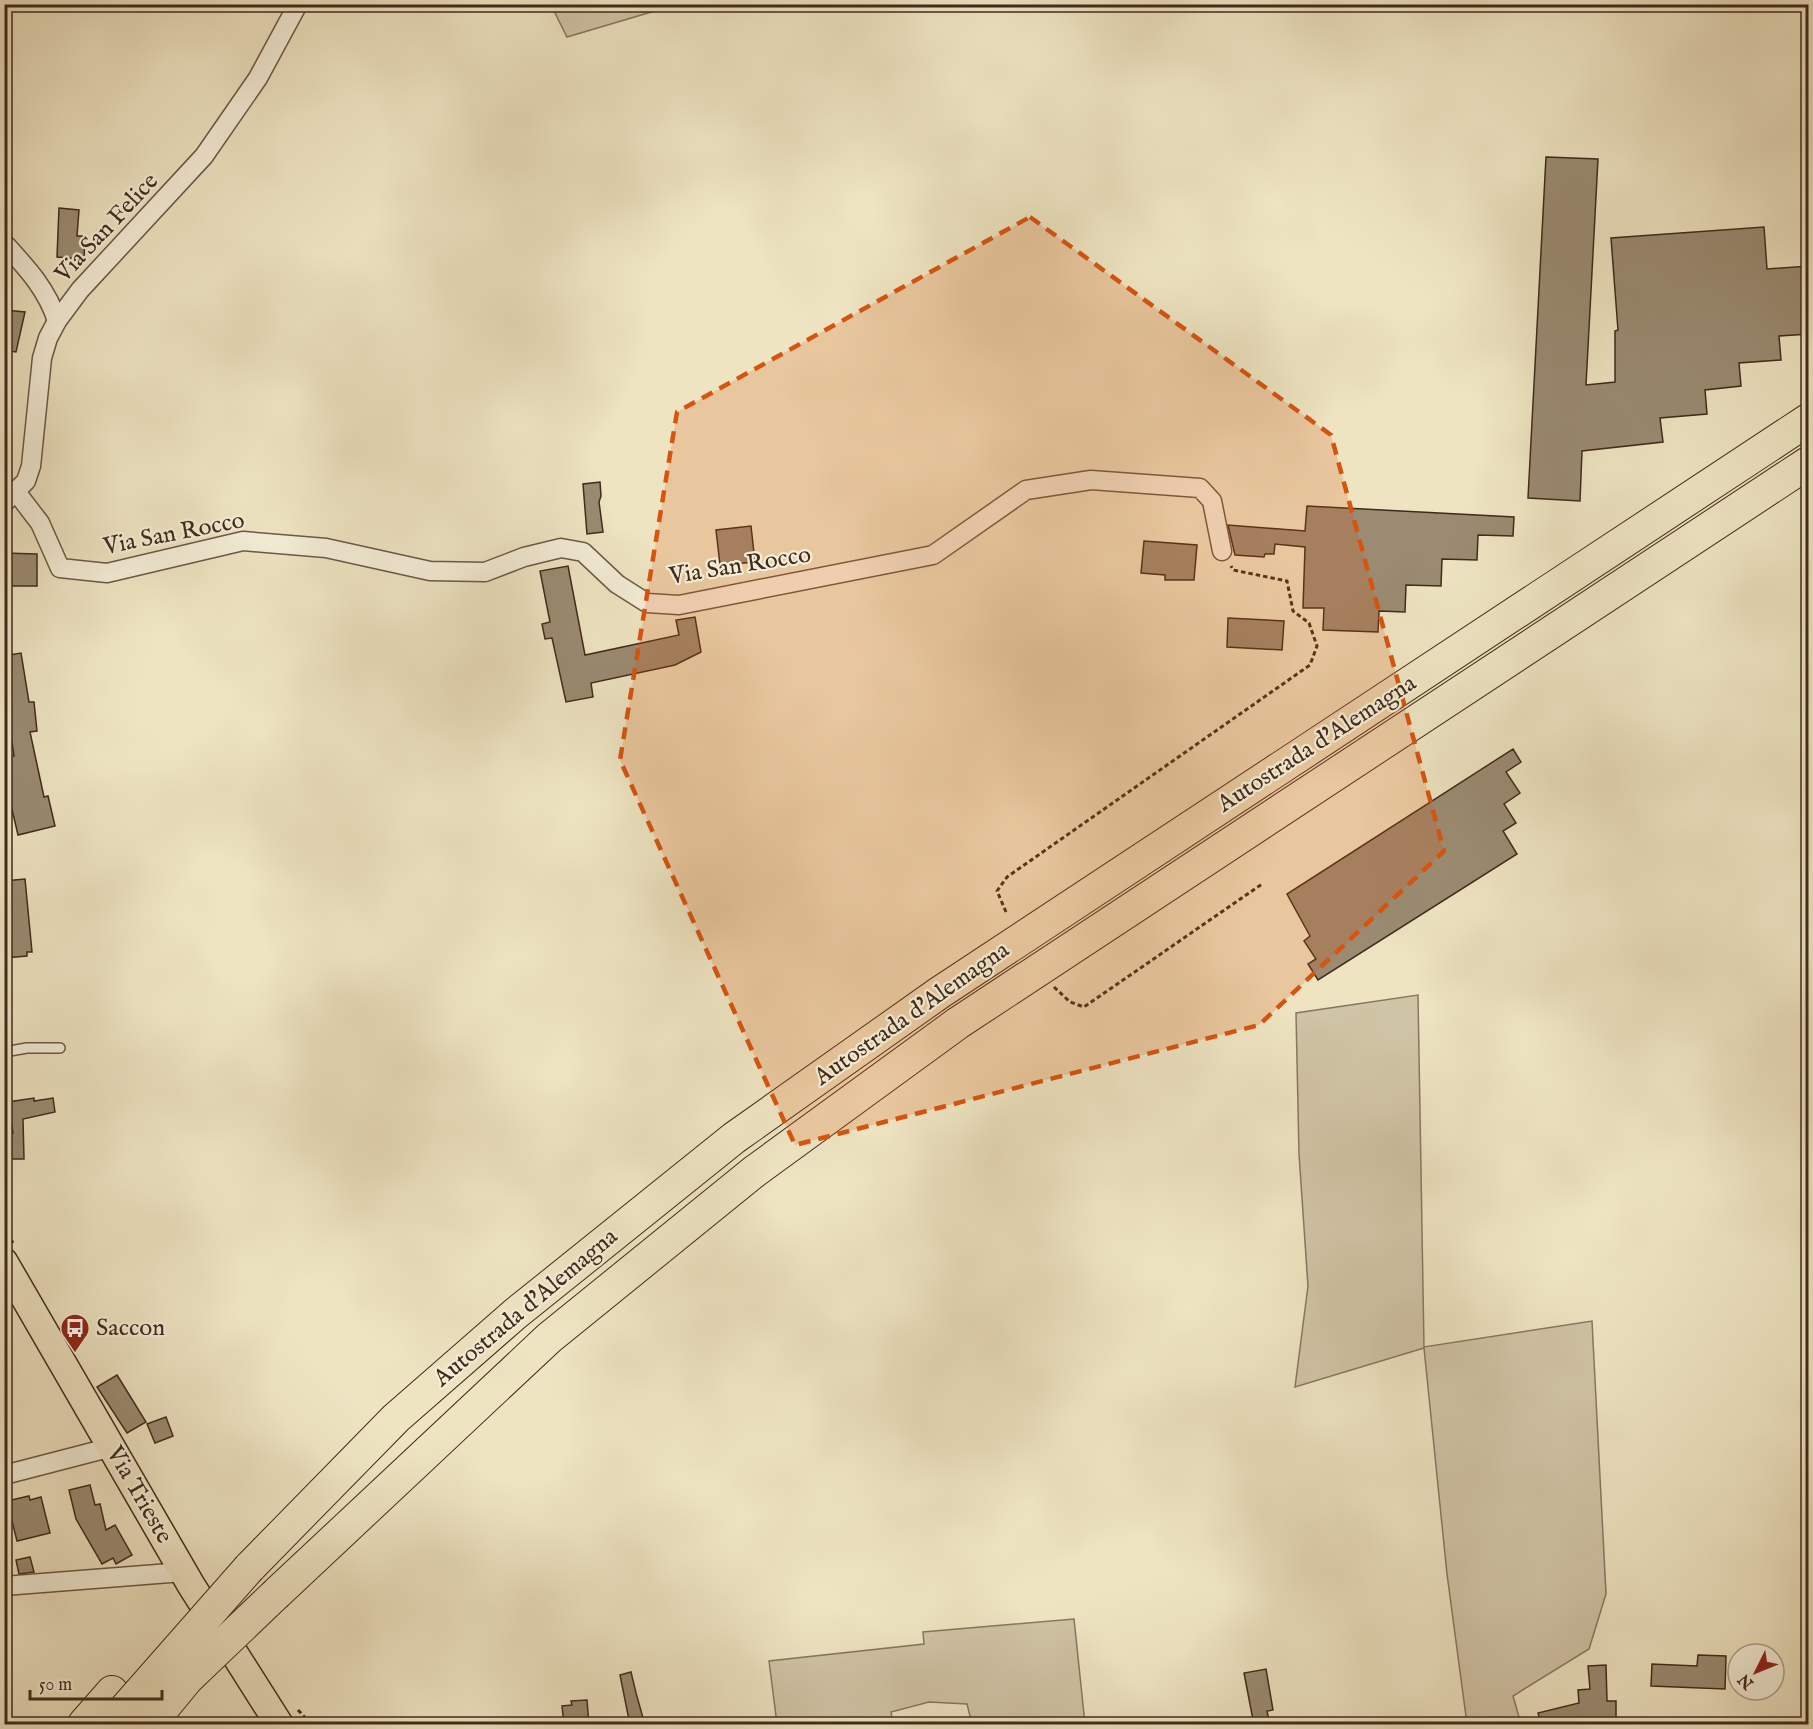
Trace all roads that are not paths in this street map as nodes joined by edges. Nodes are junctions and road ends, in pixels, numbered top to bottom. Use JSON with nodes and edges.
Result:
{"nodes":[{"id":1,"x":298,"y":4,"type":"edge"},
{"id":2,"x":4,"y":243,"type":"edge"},
{"id":3,"x":57,"y":321,"type":"junction"},
{"id":4,"x":1809,"y":420,"type":"edge"},
{"id":5,"x":1809,"y":463,"type":"edge"},
{"id":6,"x":11,"y":498,"type":"edge"},
{"id":7,"x":1222,"y":551,"type":"road end"},
{"id":8,"x":60,"y":1048,"type":"dead end"},
{"id":9,"x":4,"y":1052,"type":"edge"},
{"id":10,"x":4,"y":1262,"type":"edge"},
{"id":11,"x":112,"y":1447,"type":"junction"},
{"id":12,"x":4,"y":1475,"type":"edge"},
{"id":13,"x":183,"y":1572,"type":"junction"},
{"id":14,"x":4,"y":1586,"type":"edge"},
{"id":15,"x":279,"y":1600,"type":"junction"},
{"id":16,"x":125,"y":1712,"type":"edge"},
{"id":17,"x":84,"y":1725,"type":"edge"},
{"id":18,"x":178,"y":1725,"type":"edge"},
{"id":19,"x":279,"y":1725,"type":"edge"}],
"edges":[{"from":1,"to":3,"type":"street","name":"Via San Felice"},
{"from":2,"to":3,"type":"street"},
{"from":3,"to":6,"type":"street","name":"Via San Felice"},
{"from":4,"to":16,"type":"highway","name":"Autostrada d'Alemagna"},
{"from":5,"to":15,"type":"highway","name":"Autostrada d'Alemagna"},
{"from":6,"to":7,"type":"street","name":"Via San Rocco"},
{"from":8,"to":9,"type":"lane"},
{"from":10,"to":11,"type":"main road","name":"Via Trieste"},
{"from":11,"to":12,"type":"street"},
{"from":11,"to":13,"type":"main road","name":"Via Trieste"},
{"from":13,"to":14,"type":"street"},
{"from":13,"to":19,"type":"main road","name":"Via Trieste"},
{"from":15,"to":16,"type":"highway","name":"Autostrada d'Alemagna","bridge":true},
{"from":15,"to":18,"type":"highway"},
{"from":16,"to":17,"type":"highway"}]}
